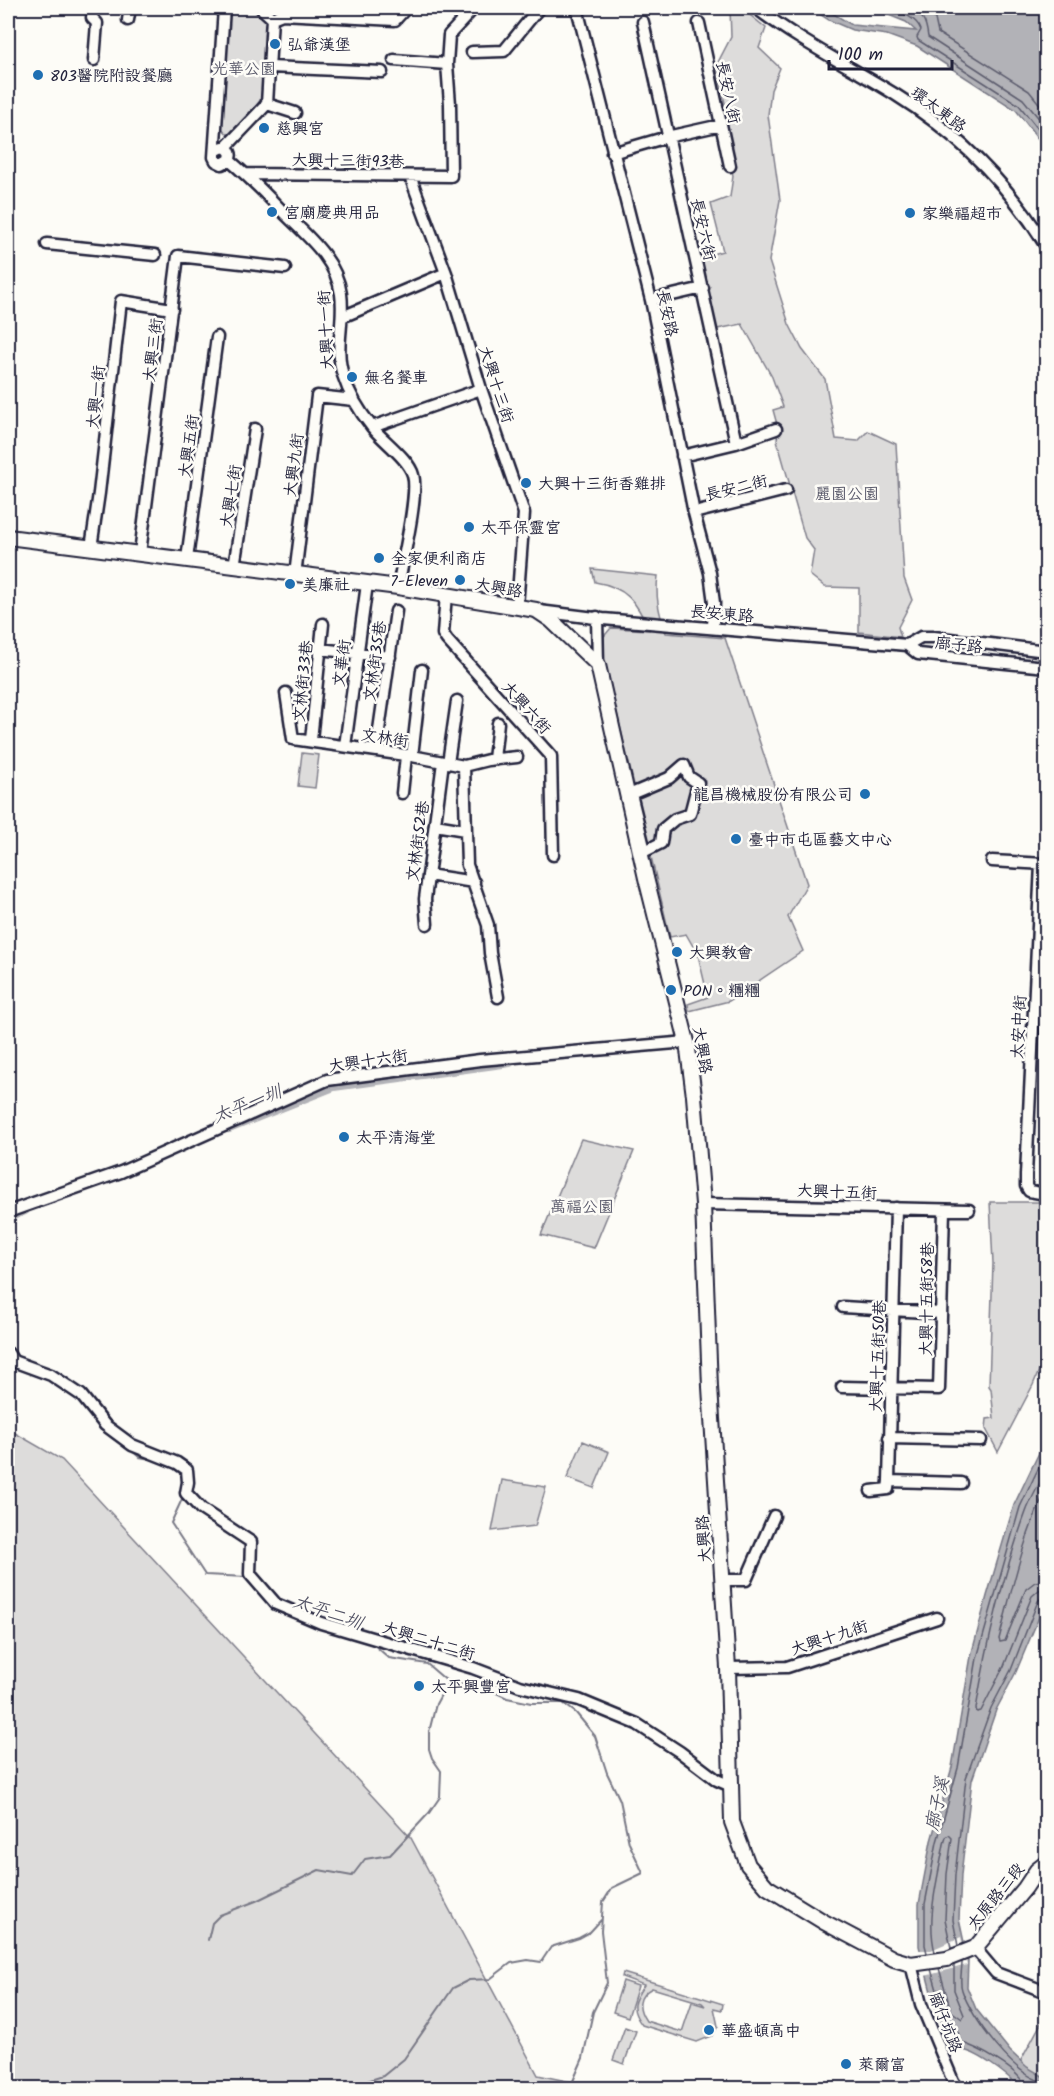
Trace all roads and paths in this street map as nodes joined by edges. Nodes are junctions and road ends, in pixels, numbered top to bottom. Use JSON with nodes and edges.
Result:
{"nodes":[{"id":1,"x":93,"y":8,"type":"edge"},
{"id":2,"x":130,"y":8,"type":"edge"},
{"id":3,"x":224,"y":8,"type":"edge"},
{"id":4,"x":261,"y":8,"type":"edge"},
{"id":5,"x":406,"y":8,"type":"edge"},
{"id":6,"x":474,"y":8,"type":"edge"},
{"id":7,"x":538,"y":8,"type":"edge"},
{"id":8,"x":577,"y":8,"type":"edge"},
{"id":9,"x":756,"y":8,"type":"edge"},
{"id":10,"x":279,"y":13,"type":"edge"},
{"id":11,"x":128,"y":20,"type":"dead end"},
{"id":12,"x":643,"y":22,"type":"dead end"},
{"id":13,"x":699,"y":23,"type":"dead end"},
{"id":14,"x":472,"y":52,"type":"dead end"},
{"id":15,"x":94,"y":60,"type":"dead end"},
{"id":16,"x":394,"y":60,"type":"dead end"},
{"id":17,"x":447,"y":64,"type":"junction"},
{"id":18,"x":270,"y":67,"type":"junction"},
{"id":19,"x":382,"y":72,"type":"dead end"},
{"id":20,"x":267,"y":104,"type":"junction"},
{"id":21,"x":295,"y":113,"type":"dead end"},
{"id":22,"x":720,"y":124,"type":"junction"},
{"id":23,"x":667,"y":137,"type":"junction"},
{"id":24,"x":220,"y":149,"type":"junction"},
{"id":25,"x":612,"y":153,"type":"junction"},
{"id":26,"x":730,"y":166,"type":"dead end"},
{"id":27,"x":245,"y":174,"type":"junction"},
{"id":28,"x":410,"y":176,"type":"junction"},
{"id":29,"x":47,"y":244,"type":"dead end"},
{"id":30,"x":1047,"y":246,"type":"edge"},
{"id":31,"x":155,"y":255,"type":"dead end"},
{"id":32,"x":285,"y":268,"type":"dead end"},
{"id":33,"x":446,"y":273,"type":"junction"},
{"id":34,"x":703,"y":288,"type":"junction"},
{"id":35,"x":651,"y":300,"type":"junction"},
{"id":36,"x":172,"y":309,"type":"junction"},
{"id":37,"x":342,"y":317,"type":"junction"},
{"id":38,"x":217,"y":337,"type":"dead end"},
{"id":39,"x":482,"y":389,"type":"junction"},
{"id":40,"x":354,"y":400,"type":"junction"},
{"id":41,"x":372,"y":427,"type":"junction"},
{"id":42,"x":255,"y":429,"type":"dead end"},
{"id":43,"x":776,"y":429,"type":"dead end"},
{"id":44,"x":736,"y":443,"type":"junction"},
{"id":45,"x":682,"y":456,"type":"junction"},
{"id":46,"x":786,"y":490,"type":"dead end"},
{"id":47,"x":694,"y":513,"type":"junction"},
{"id":48,"x":8,"y":537,"type":"edge"},
{"id":49,"x":91,"y":548,"type":"junction"},
{"id":50,"x":140,"y":553,"type":"junction"},
{"id":51,"x":188,"y":559,"type":"junction"},
{"id":52,"x":234,"y":567,"type":"junction"},
{"id":53,"x":295,"y":575,"type":"junction"},
{"id":54,"x":367,"y":584,"type":"junction"},
{"id":55,"x":398,"y":587,"type":"junction"},
{"id":56,"x":446,"y":594,"type":"junction"},
{"id":57,"x":517,"y":607,"type":"junction"},
{"id":58,"x":536,"y":610,"type":"junction"},
{"id":59,"x":396,"y":611,"type":"dead end"},
{"id":60,"x":597,"y":617,"type":"junction"},
{"id":61,"x":323,"y":624,"type":"dead end"},
{"id":62,"x":713,"y":628,"type":"junction"},
{"id":63,"x":907,"y":645,"type":"junction"},
{"id":64,"x":320,"y":649,"type":"junction"},
{"id":65,"x":1047,"y":651,"type":"edge"},
{"id":66,"x":358,"y":653,"type":"junction"},
{"id":67,"x":390,"y":657,"type":"junction"},
{"id":68,"x":598,"y":665,"type":"junction"},
{"id":69,"x":1047,"y":667,"type":"edge"},
{"id":70,"x":422,"y":670,"type":"dead end"},
{"id":71,"x":286,"y":693,"type":"dead end"},
{"id":72,"x":457,"y":701,"type":"dead end"},
{"id":73,"x":498,"y":723,"type":"dead end"},
{"id":74,"x":310,"y":740,"type":"junction"},
{"id":75,"x":345,"y":746,"type":"junction"},
{"id":76,"x":375,"y":751,"type":"junction"},
{"id":77,"x":409,"y":756,"type":"junction"},
{"id":78,"x":517,"y":757,"type":"dead end"},
{"id":79,"x":494,"y":759,"type":"junction"},
{"id":80,"x":446,"y":763,"type":"junction"},
{"id":81,"x":464,"y":766,"type":"junction"},
{"id":82,"x":402,"y":793,"type":"dead end"},
{"id":83,"x":690,"y":814,"type":"joint"},
{"id":84,"x":435,"y":825,"type":"junction"},
{"id":85,"x":465,"y":830,"type":"junction"},
{"id":86,"x":553,"y":855,"type":"dead end"},
{"id":87,"x":992,"y":861,"type":"dead end"},
{"id":88,"x":1044,"y":864,"type":"edge"},
{"id":89,"x":428,"y":875,"type":"junction"},
{"id":90,"x":474,"y":882,"type":"junction"},
{"id":91,"x":427,"y":924,"type":"dead end"},
{"id":92,"x":498,"y":997,"type":"dead end"},
{"id":93,"x":687,"y":1042,"type":"junction"},
{"id":94,"x":1047,"y":1194,"type":"edge"},
{"id":95,"x":703,"y":1204,"type":"junction"},
{"id":96,"x":896,"y":1208,"type":"junction"},
{"id":97,"x":944,"y":1210,"type":"junction"},
{"id":98,"x":969,"y":1210,"type":"dead end"},
{"id":99,"x":8,"y":1212,"type":"edge"},
{"id":100,"x":843,"y":1307,"type":"dead end"},
{"id":101,"x":894,"y":1310,"type":"junction"},
{"id":102,"x":941,"y":1312,"type":"junction"},
{"id":103,"x":8,"y":1353,"type":"edge"},
{"id":104,"x":842,"y":1387,"type":"dead end"},
{"id":105,"x":891,"y":1388,"type":"junction"},
{"id":106,"x":889,"y":1438,"type":"junction"},
{"id":107,"x":981,"y":1440,"type":"dead end"},
{"id":108,"x":889,"y":1481,"type":"junction"},
{"id":109,"x":961,"y":1483,"type":"dead end"},
{"id":110,"x":871,"y":1491,"type":"dead end"},
{"id":111,"x":774,"y":1516,"type":"dead end"},
{"id":112,"x":723,"y":1580,"type":"junction"},
{"id":113,"x":937,"y":1618,"type":"dead end"},
{"id":114,"x":728,"y":1668,"type":"junction"},
{"id":115,"x":731,"y":1786,"type":"junction"},
{"id":116,"x":1047,"y":1863,"type":"edge"},
{"id":117,"x":972,"y":1949,"type":"junction"},
{"id":118,"x":914,"y":1964,"type":"junction"},
{"id":119,"x":1047,"y":1992,"type":"edge"},
{"id":120,"x":958,"y":2088,"type":"edge"}],
"edges":[{"from":1,"to":15,"type":"street"},
{"from":2,"to":11,"type":"street"},
{"from":3,"to":24,"type":"street"},
{"from":4,"to":10,"type":"street"},
{"from":5,"to":10,"type":"street"},
{"from":6,"to":17,"type":"street"},
{"from":7,"to":14,"type":"street"},
{"from":8,"to":25,"type":"street","name":"長安路"},
{"from":9,"to":30,"type":"street","name":"環太東路"},
{"from":10,"to":18,"type":"street"},
{"from":12,"to":23,"type":"street","name":"長安六街"},
{"from":13,"to":22,"type":"street","name":"長安八街"},
{"from":16,"to":17,"type":"street"},
{"from":17,"to":28,"type":"street","name":"大興十三街93巷"},
{"from":18,"to":19,"type":"street"},
{"from":18,"to":20,"type":"street"},
{"from":20,"to":21,"type":"street"},
{"from":20,"to":24,"type":"street"},
{"from":22,"to":23,"type":"street"},
{"from":22,"to":26,"type":"street","name":"長安八街"},
{"from":23,"to":25,"type":"street"},
{"from":23,"to":34,"type":"street","name":"長安六街"},
{"from":24,"to":27,"type":"street","name":"大興十一街"},
{"from":25,"to":35,"type":"street","name":"長安路"},
{"from":27,"to":28,"type":"street","name":"大興十三街93巷"},
{"from":27,"to":37,"type":"street","name":"大興十一街"},
{"from":28,"to":33,"type":"street","name":"大興十三街"},
{"from":29,"to":31,"type":"street"},
{"from":32,"to":36,"type":"street","name":"大興三街"},
{"from":33,"to":37,"type":"street"},
{"from":33,"to":39,"type":"street","name":"大興十三街"},
{"from":34,"to":35,"type":"street"},
{"from":34,"to":44,"type":"street","name":"長安六街"},
{"from":35,"to":45,"type":"street","name":"長安路"},
{"from":36,"to":49,"type":"street","name":"大興一街"},
{"from":36,"to":50,"type":"street","name":"大興三街"},
{"from":37,"to":40,"type":"street","name":"大興十一街"},
{"from":38,"to":51,"type":"street","name":"大興五街"},
{"from":39,"to":41,"type":"street"},
{"from":39,"to":57,"type":"street","name":"大興十三街"},
{"from":40,"to":41,"type":"street","name":"大興十一街"},
{"from":40,"to":53,"type":"street","name":"大興九街"},
{"from":41,"to":55,"type":"street","name":"大興十一街"},
{"from":42,"to":52,"type":"street","name":"大興七街"},
{"from":43,"to":44,"type":"street"},
{"from":44,"to":45,"type":"street"},
{"from":45,"to":47,"type":"street","name":"長安路"},
{"from":46,"to":47,"type":"street","name":"長安二街"},
{"from":47,"to":62,"type":"street","name":"長安路"},
{"from":48,"to":49,"type":"main road","name":"大興路"},
{"from":49,"to":50,"type":"main road","name":"大興路"},
{"from":50,"to":51,"type":"main road","name":"大興路"},
{"from":51,"to":52,"type":"main road","name":"大興路"},
{"from":52,"to":53,"type":"main road","name":"大興路"},
{"from":53,"to":54,"type":"main road","name":"大興路"},
{"from":54,"to":55,"type":"main road","name":"大興路"},
{"from":54,"to":66,"type":"street","name":"文華街"},
{"from":55,"to":56,"type":"main road","name":"大興路"},
{"from":56,"to":57,"type":"main road","name":"大興路"},
{"from":56,"to":86,"type":"street","name":"大興六街"},
{"from":57,"to":58,"type":"main road","name":"大興路"},
{"from":58,"to":60,"type":"street","name":"長安東路"},
{"from":58,"to":68,"type":"main road","name":"大興路"},
{"from":59,"to":67,"type":"street","name":"文林街35巷"},
{"from":60,"to":62,"type":"street","name":"長安東路"},
{"from":60,"to":68,"type":"street"},
{"from":61,"to":64,"type":"street","name":"文林街33巷"},
{"from":62,"to":63,"type":"street","name":"長安東路"},
{"from":63,"to":65,"type":"street","name":"廍子路"},
{"from":63,"to":69,"type":"street","name":"廍子路"},
{"from":64,"to":66,"type":"street"},
{"from":64,"to":74,"type":"street","name":"文林街33巷"},
{"from":66,"to":67,"type":"street"},
{"from":66,"to":75,"type":"street","name":"文華街"},
{"from":67,"to":76,"type":"street","name":"文林街35巷"},
{"from":68,"to":93,"type":"main road","name":"大興路"},
{"from":70,"to":77,"type":"street"},
{"from":71,"to":74,"type":"street","name":"文林街"},
{"from":72,"to":80,"type":"street","name":"文林街52巷"},
{"from":73,"to":79,"type":"street"},
{"from":74,"to":75,"type":"street","name":"文林街"},
{"from":75,"to":76,"type":"street","name":"文林街"},
{"from":76,"to":77,"type":"street","name":"文林街"},
{"from":77,"to":80,"type":"street","name":"文林街"},
{"from":77,"to":82,"type":"street"},
{"from":78,"to":79,"type":"street","name":"文林街"},
{"from":79,"to":81,"type":"street","name":"文林街"},
{"from":80,"to":81,"type":"street","name":"文林街"},
{"from":80,"to":84,"type":"street","name":"文林街52巷"},
{"from":81,"to":85,"type":"street"},
{"from":83,"to":83,"type":"street"},
{"from":84,"to":85,"type":"street"},
{"from":84,"to":89,"type":"street","name":"文林街52巷"},
{"from":85,"to":90,"type":"street"},
{"from":87,"to":88,"type":"street"},
{"from":88,"to":94,"type":"street","name":"太安中街"},
{"from":89,"to":90,"type":"street"},
{"from":89,"to":91,"type":"street","name":"文林街52巷"},
{"from":90,"to":92,"type":"street"},
{"from":93,"to":95,"type":"main road","name":"大興路"},
{"from":93,"to":99,"type":"street","name":"大興十六街"},
{"from":95,"to":96,"type":"street","name":"大興十五街"},
{"from":95,"to":112,"type":"main road","name":"大興路"},
{"from":96,"to":97,"type":"street","name":"大興十五街"},
{"from":96,"to":101,"type":"street","name":"大興十五街50巷"},
{"from":97,"to":98,"type":"street","name":"大興十五街"},
{"from":97,"to":102,"type":"street","name":"大興十五街58巷"},
{"from":100,"to":101,"type":"street"},
{"from":101,"to":102,"type":"street"},
{"from":101,"to":105,"type":"street","name":"大興十五街50巷"},
{"from":102,"to":105,"type":"street","name":"大興十五街58巷"},
{"from":103,"to":115,"type":"street","name":"大興二十二街"},
{"from":104,"to":105,"type":"street"},
{"from":105,"to":106,"type":"street","name":"大興十五街50巷"},
{"from":106,"to":107,"type":"street"},
{"from":106,"to":108,"type":"street","name":"大興十五街50巷"},
{"from":108,"to":109,"type":"street"},
{"from":108,"to":110,"type":"street"},
{"from":111,"to":112,"type":"street"},
{"from":112,"to":114,"type":"main road","name":"大興路"},
{"from":113,"to":114,"type":"street","name":"大興十九街"},
{"from":114,"to":115,"type":"main road","name":"大興路"},
{"from":115,"to":118,"type":"main road","name":"大興路"},
{"from":116,"to":117,"type":"main road","name":"太原路三段"},
{"from":117,"to":118,"type":"main road"},
{"from":117,"to":119,"type":"street"},
{"from":118,"to":120,"type":"street","name":"廍仔坑路"}]}
